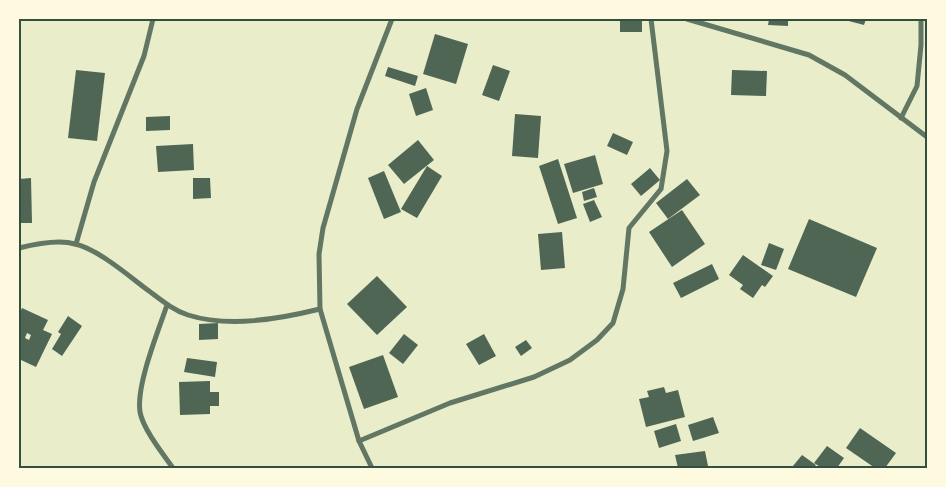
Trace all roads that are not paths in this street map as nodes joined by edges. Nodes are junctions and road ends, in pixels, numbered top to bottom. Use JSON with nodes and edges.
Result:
{"nodes":[{"id":1,"x":153,"y":19,"type":"edge"},
{"id":2,"x":392,"y":19,"type":"edge"},
{"id":3,"x":651,"y":19,"type":"edge"},
{"id":4,"x":687,"y":19,"type":"edge"},
{"id":5,"x":921,"y":19,"type":"edge"},
{"id":6,"x":901,"y":118,"type":"junction"},
{"id":7,"x":927,"y":137,"type":"edge"},
{"id":8,"x":76,"y":244,"type":"junction"},
{"id":9,"x":19,"y":248,"type":"edge"},
{"id":10,"x":167,"y":305,"type":"junction"},
{"id":11,"x":320,"y":309,"type":"junction"},
{"id":12,"x":359,"y":441,"type":"junction"},
{"id":13,"x":173,"y":468,"type":"edge"},
{"id":14,"x":372,"y":468,"type":"edge"}],
"edges":[{"from":1,"to":8,"type":"street"},
{"from":2,"to":11,"type":"street"},
{"from":3,"to":12,"type":"street"},
{"from":4,"to":6,"type":"street"},
{"from":5,"to":6,"type":"street"},
{"from":6,"to":7,"type":"street"},
{"from":8,"to":9,"type":"street"},
{"from":8,"to":10,"type":"street"},
{"from":10,"to":11,"type":"street"},
{"from":10,"to":13,"type":"street"},
{"from":11,"to":12,"type":"street"},
{"from":12,"to":14,"type":"street"}]}
